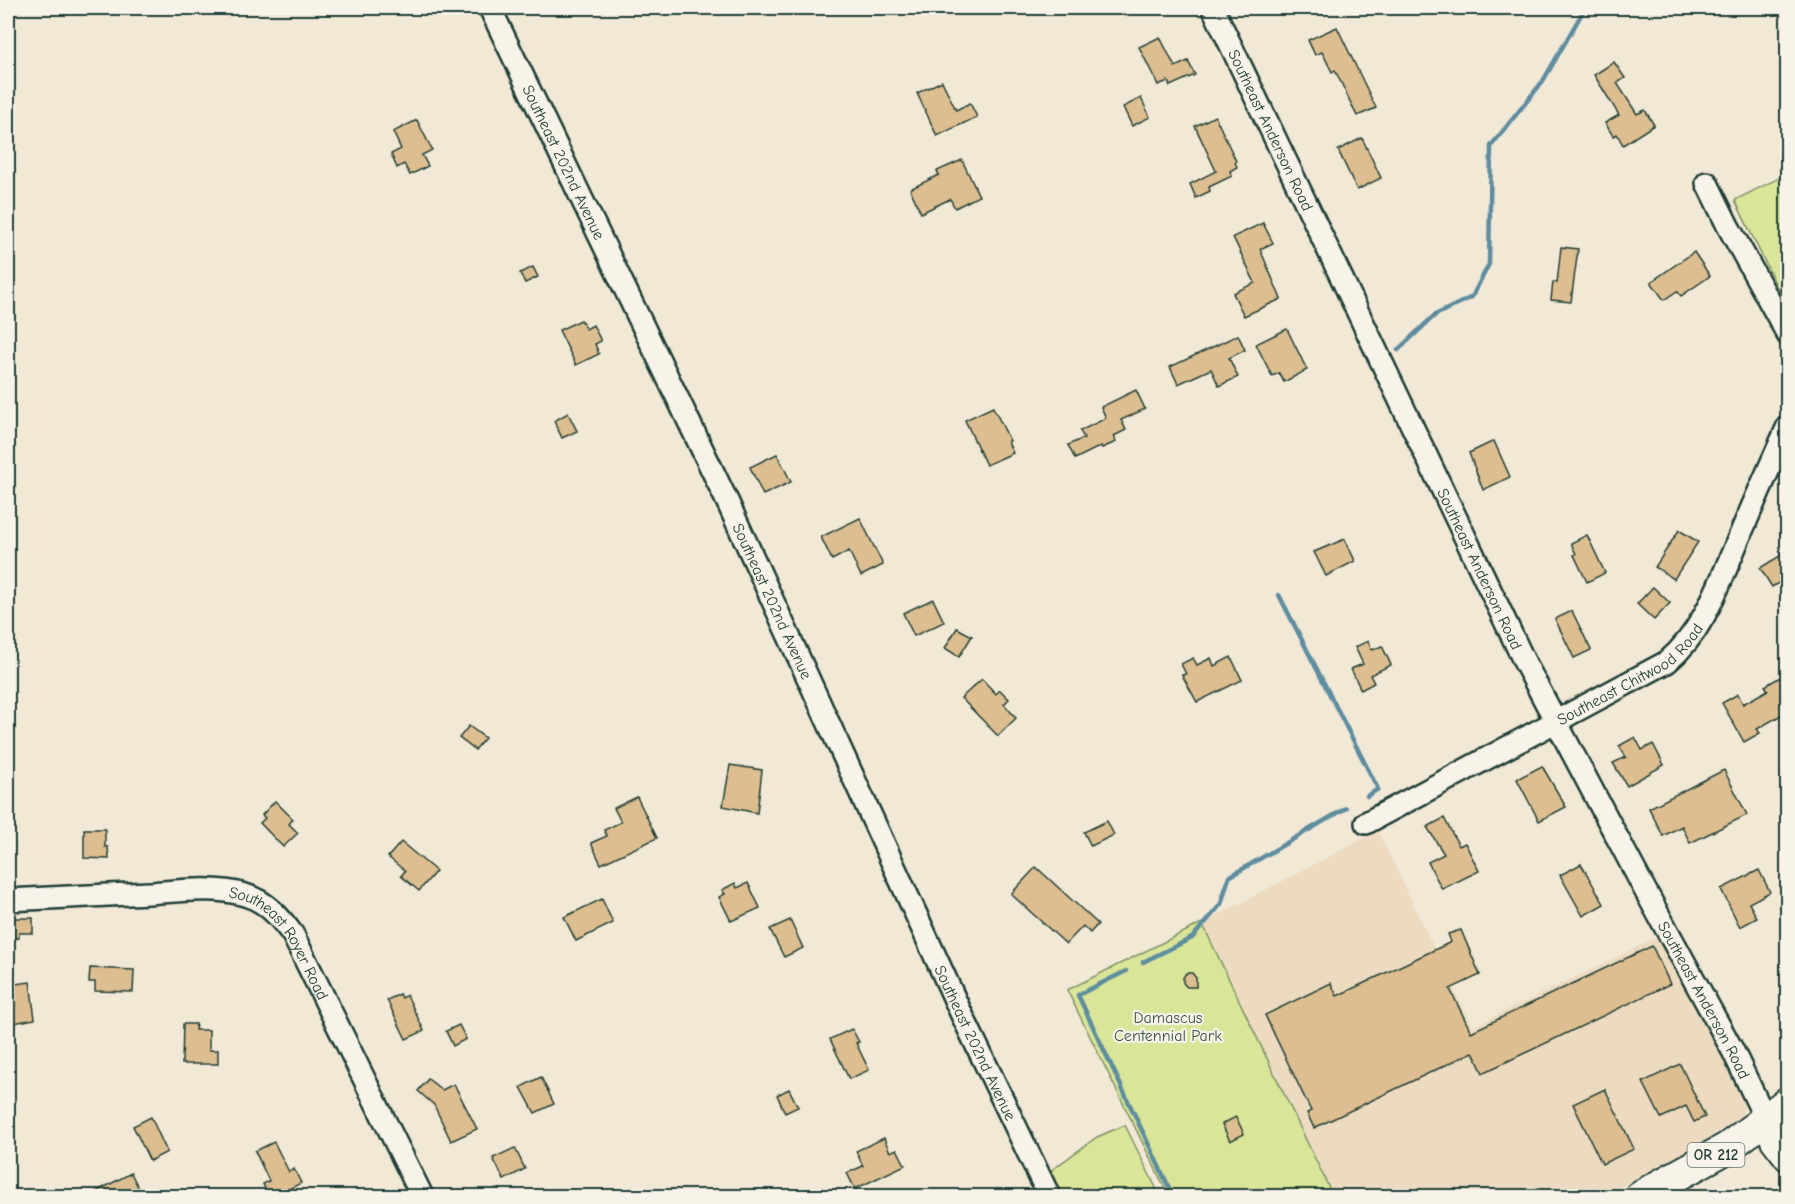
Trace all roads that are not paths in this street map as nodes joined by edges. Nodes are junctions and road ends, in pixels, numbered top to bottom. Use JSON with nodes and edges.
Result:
{"nodes":[{"id":1,"x":490,"y":8,"type":"edge"},
{"id":2,"x":1213,"y":8,"type":"edge"},
{"id":3,"x":1707,"y":183,"type":"dead end"},
{"id":4,"x":1788,"y":335,"type":"edge"},
{"id":5,"x":1788,"y":426,"type":"edge"},
{"id":6,"x":1555,"y":722,"type":"junction"},
{"id":7,"x":1366,"y":823,"type":"dead end"},
{"id":8,"x":8,"y":900,"type":"edge"},
{"id":9,"x":1777,"y":1111,"type":"edge"},
{"id":10,"x":1788,"y":1158,"type":"edge"},
{"id":11,"x":422,"y":1197,"type":"edge"},
{"id":12,"x":1049,"y":1197,"type":"edge"},
{"id":13,"x":1640,"y":1197,"type":"edge"}],
"edges":[{"from":1,"to":12,"type":"street","name":"Southeast 202nd Avenue"},
{"from":2,"to":6,"type":"street","name":"Southeast Anderson Road"},
{"from":3,"to":4,"type":"street"},
{"from":5,"to":6,"type":"street","name":"Southeast Chitwood Road"},
{"from":6,"to":7,"type":"street","name":"Southeast Chitwood Road"},
{"from":6,"to":9,"type":"street","name":"Southeast Anderson Road"},
{"from":8,"to":11,"type":"street","name":"Southeast Royer Road"},
{"from":9,"to":10,"type":"main road"},
{"from":9,"to":13,"type":"highway","number":"OR 212"}]}
